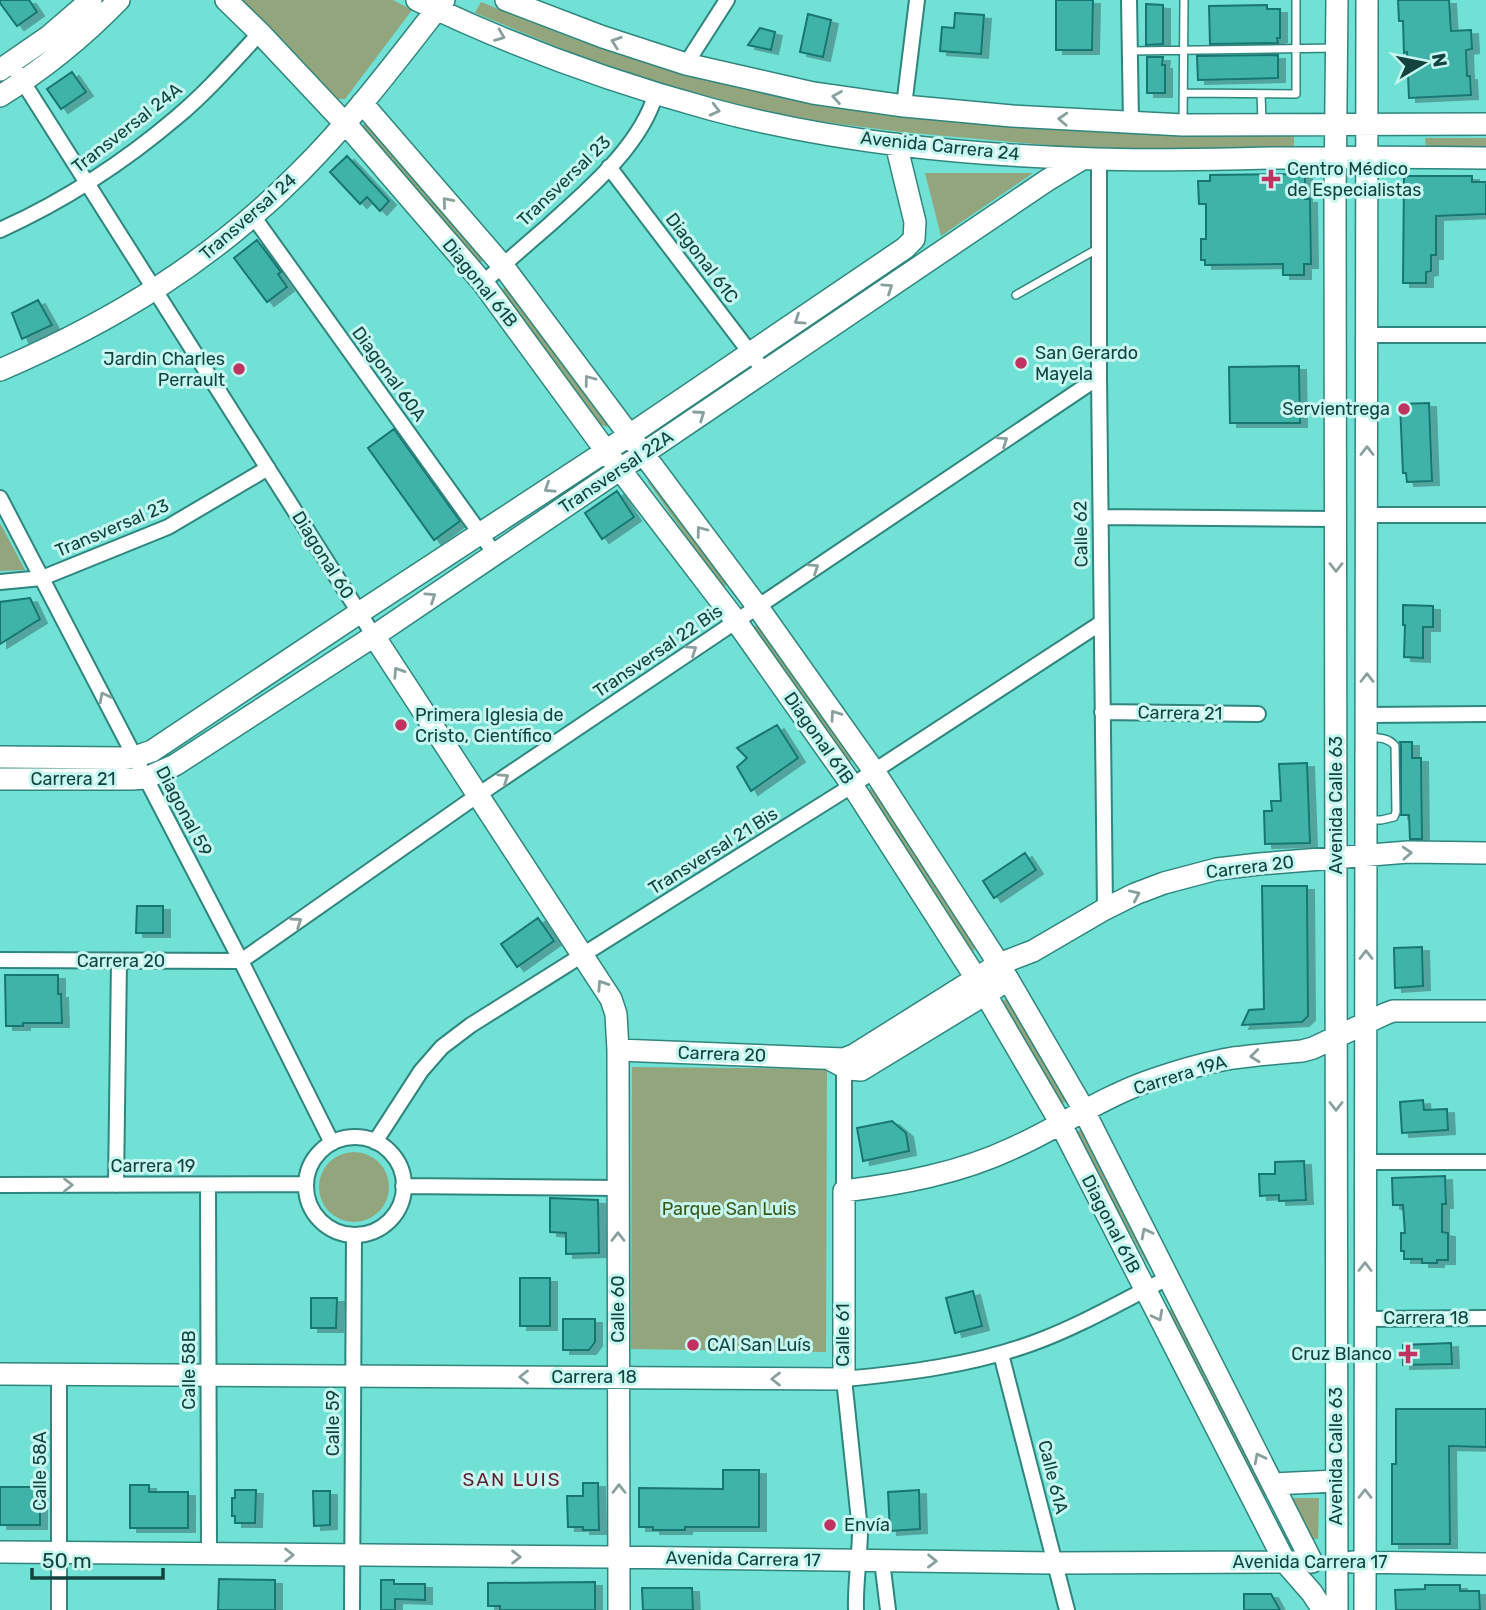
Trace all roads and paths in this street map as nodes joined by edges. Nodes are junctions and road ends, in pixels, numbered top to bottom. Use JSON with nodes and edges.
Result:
{"nodes":[{"id":1,"x":91,"y":0,"type":"edge"},
{"id":2,"x":119,"y":0,"type":"edge"},
{"id":3,"x":226,"y":0,"type":"edge"},
{"id":4,"x":417,"y":0,"type":"edge"},
{"id":5,"x":506,"y":0,"type":"edge"},
{"id":6,"x":727,"y":0,"type":"edge"},
{"id":7,"x":917,"y":0,"type":"edge"},
{"id":8,"x":1129,"y":0,"type":"edge"},
{"id":9,"x":1184,"y":0,"type":"edge"},
{"id":10,"x":1296,"y":0,"type":"edge"},
{"id":11,"x":1337,"y":0,"type":"edge"},
{"id":12,"x":1367,"y":0,"type":"edge"},
{"id":13,"x":440,"y":5,"type":"edge"},
{"id":14,"x":260,"y":33,"type":"junction"},
{"id":15,"x":1336,"y":48,"type":"junction"},
{"id":16,"x":1296,"y":49,"type":"junction"},
{"id":17,"x":1130,"y":51,"type":"junction"},
{"id":18,"x":1184,"y":51,"type":"junction"},
{"id":19,"x":686,"y":64,"type":"junction"},
{"id":20,"x":6,"y":66,"type":"edge"},
{"id":21,"x":23,"y":82,"type":"junction"},
{"id":22,"x":656,"y":93,"type":"junction"},
{"id":23,"x":1184,"y":93,"type":"junction"},
{"id":24,"x":1261,"y":94,"type":"junction"},
{"id":25,"x":0,"y":96,"type":"edge"},
{"id":26,"x":362,"y":103,"type":"junction"},
{"id":27,"x":904,"y":106,"type":"junction"},
{"id":28,"x":1131,"y":122,"type":"junction"},
{"id":29,"x":345,"y":123,"type":"junction"},
{"id":30,"x":1183,"y":124,"type":"junction"},
{"id":31,"x":1486,"y":124,"type":"edge"},
{"id":32,"x":1262,"y":125,"type":"junction"},
{"id":33,"x":1336,"y":125,"type":"junction"},
{"id":34,"x":1366,"y":125,"type":"junction"},
{"id":35,"x":896,"y":144,"type":"junction"},
{"id":36,"x":1336,"y":157,"type":"junction"},
{"id":37,"x":1366,"y":157,"type":"junction"},
{"id":38,"x":1486,"y":158,"type":"edge"},
{"id":39,"x":1090,"y":159,"type":"junction"},
{"id":40,"x":609,"y":167,"type":"junction"},
{"id":41,"x":88,"y":184,"type":"junction"},
{"id":42,"x":253,"y":216,"type":"junction"},
{"id":43,"x":0,"y":230,"type":"edge"},
{"id":44,"x":1099,"y":248,"type":"junction"},
{"id":45,"x":503,"y":266,"type":"junction"},
{"id":46,"x":483,"y":283,"type":"junction"},
{"id":47,"x":155,"y":290,"type":"junction"},
{"id":48,"x":1016,"y":295,"type":"dead end"},
{"id":49,"x":1367,"y":335,"type":"junction"},
{"id":50,"x":1486,"y":335,"type":"edge"},
{"id":51,"x":749,"y":353,"type":"junction"},
{"id":52,"x":0,"y":370,"type":"edge"},
{"id":53,"x":764,"y":371,"type":"junction"},
{"id":54,"x":1099,"y":377,"type":"junction"},
{"id":55,"x":630,"y":435,"type":"junction"},
{"id":56,"x":606,"y":451,"type":"junction"},
{"id":57,"x":644,"y":454,"type":"junction"},
{"id":58,"x":268,"y":468,"type":"junction"},
{"id":59,"x":621,"y":469,"type":"junction"},
{"id":60,"x":0,"y":498,"type":"edge"},
{"id":61,"x":1367,"y":515,"type":"junction"},
{"id":62,"x":1486,"y":515,"type":"edge"},
{"id":63,"x":1101,"y":517,"type":"junction"},
{"id":64,"x":1336,"y":519,"type":"junction"},
{"id":65,"x":480,"y":534,"type":"junction"},
{"id":66,"x":495,"y":554,"type":"junction"},
{"id":67,"x":42,"y":578,"type":"junction"},
{"id":68,"x":0,"y":582,"type":"edge"},
{"id":69,"x":757,"y":606,"type":"junction"},
{"id":70,"x":359,"y":612,"type":"junction"},
{"id":71,"x":736,"y":621,"type":"junction"},
{"id":72,"x":1101,"y":623,"type":"junction"},
{"id":73,"x":374,"y":636,"type":"junction"},
{"id":74,"x":1102,"y":712,"type":"junction"},
{"id":75,"x":1258,"y":714,"type":"dead end"},
{"id":76,"x":1486,"y":714,"type":"edge"},
{"id":77,"x":1366,"y":715,"type":"junction"},
{"id":78,"x":1366,"y":737,"type":"junction"},
{"id":79,"x":0,"y":757,"type":"edge"},
{"id":80,"x":135,"y":758,"type":"junction"},
{"id":81,"x":874,"y":771,"type":"junction"},
{"id":82,"x":146,"y":778,"type":"junction"},
{"id":83,"x":0,"y":779,"type":"edge"},
{"id":84,"x":852,"y":785,"type":"junction"},
{"id":85,"x":478,"y":795,"type":"junction"},
{"id":86,"x":1366,"y":820,"type":"junction"},
{"id":87,"x":1486,"y":853,"type":"edge"},
{"id":88,"x":1366,"y":856,"type":"junction"},
{"id":89,"x":1336,"y":858,"type":"junction"},
{"id":90,"x":1105,"y":901,"type":"junction"},
{"id":91,"x":583,"y":956,"type":"junction"},
{"id":92,"x":0,"y":960,"type":"edge"},
{"id":93,"x":119,"y":961,"type":"junction"},
{"id":94,"x":241,"y":961,"type":"junction"},
{"id":95,"x":1003,"y":972,"type":"junction"},
{"id":96,"x":981,"y":986,"type":"junction"},
{"id":97,"x":1486,"y":1011,"type":"edge"},
{"id":98,"x":1366,"y":1023,"type":"junction"},
{"id":99,"x":1336,"y":1037,"type":"junction"},
{"id":100,"x":618,"y":1050,"type":"junction"},
{"id":101,"x":838,"y":1062,"type":"junction"},
{"id":102,"x":1084,"y":1111,"type":"junction"},
{"id":103,"x":1060,"y":1125,"type":"junction"},
{"id":104,"x":374,"y":1142,"type":"junction"},
{"id":105,"x":332,"y":1143,"type":"junction"},
{"id":106,"x":1486,"y":1161,"type":"edge"},
{"id":107,"x":1366,"y":1162,"type":"junction"},
{"id":108,"x":306,"y":1184,"type":"junction"},
{"id":109,"x":0,"y":1185,"type":"edge"},
{"id":110,"x":116,"y":1185,"type":"junction"},
{"id":111,"x":208,"y":1185,"type":"junction"},
{"id":112,"x":403,"y":1186,"type":"junction"},
{"id":113,"x":618,"y":1188,"type":"junction"},
{"id":114,"x":844,"y":1191,"type":"junction"},
{"id":115,"x":354,"y":1235,"type":"junction"},
{"id":116,"x":1168,"y":1278,"type":"junction"},
{"id":117,"x":1145,"y":1290,"type":"junction"},
{"id":118,"x":1486,"y":1318,"type":"edge"},
{"id":119,"x":1365,"y":1319,"type":"junction"},
{"id":120,"x":1001,"y":1354,"type":"junction"},
{"id":121,"x":0,"y":1374,"type":"edge"},
{"id":122,"x":59,"y":1374,"type":"junction"},
{"id":123,"x":209,"y":1375,"type":"junction"},
{"id":124,"x":353,"y":1376,"type":"junction"},
{"id":125,"x":618,"y":1378,"type":"junction"},
{"id":126,"x":844,"y":1379,"type":"junction"},
{"id":127,"x":1336,"y":1481,"type":"junction"},
{"id":128,"x":1273,"y":1485,"type":"junction"},
{"id":129,"x":0,"y":1552,"type":"edge"},
{"id":130,"x":59,"y":1553,"type":"junction"},
{"id":131,"x":209,"y":1554,"type":"junction"},
{"id":132,"x":352,"y":1555,"type":"junction"},
{"id":133,"x":619,"y":1557,"type":"junction"},
{"id":134,"x":858,"y":1560,"type":"junction"},
{"id":135,"x":882,"y":1561,"type":"junction"},
{"id":136,"x":1285,"y":1562,"type":"junction"},
{"id":137,"x":1312,"y":1562,"type":"junction"},
{"id":138,"x":1337,"y":1562,"type":"junction"},
{"id":139,"x":1365,"y":1562,"type":"junction"},
{"id":140,"x":1055,"y":1563,"type":"junction"},
{"id":141,"x":1486,"y":1564,"type":"edge"},
{"id":142,"x":59,"y":1610,"type":"edge"},
{"id":143,"x":352,"y":1610,"type":"edge"},
{"id":144,"x":619,"y":1610,"type":"edge"},
{"id":145,"x":856,"y":1610,"type":"edge"},
{"id":146,"x":888,"y":1610,"type":"edge"},
{"id":147,"x":1067,"y":1610,"type":"edge"},
{"id":148,"x":1323,"y":1610,"type":"edge"},
{"id":149,"x":1337,"y":1610,"type":"edge"},
{"id":150,"x":1365,"y":1610,"type":"edge"}],
"edges":[{"from":1,"to":20,"type":"street"},
{"from":2,"to":21,"type":"street"},
{"from":3,"to":14,"type":"street","name":"Diagonal 61B"},
{"from":4,"to":13,"type":"street","name":"Avenida Carrera 24"},
{"from":19,"to":5,"type":"street","name":"Avenida Carrera 24","one_way":true},
{"from":6,"to":19,"type":"street"},
{"from":7,"to":27,"type":"street"},
{"from":8,"to":17,"type":"street"},
{"from":9,"to":18,"type":"lane"},
{"from":10,"to":16,"type":"lane"},
{"from":11,"to":15,"type":"street","name":"Avenida Calle 63"},
{"from":12,"to":34,"type":"street","name":"Avenida Calle 63"},
{"from":13,"to":22,"type":"street","name":"Avenida Carrera 24","one_way":true},
{"from":13,"to":26,"type":"street","name":"Transversal 24"},
{"from":14,"to":29,"type":"street","name":"Diagonal 61B"},
{"from":14,"to":41,"type":"street","name":"Transversal 24A"},
{"from":15,"to":16,"type":"lane"},
{"from":15,"to":33,"type":"street","name":"Avenida Calle 63"},
{"from":16,"to":18,"type":"lane"},
{"from":16,"to":24,"type":"lane"},
{"from":17,"to":18,"type":"lane"},
{"from":17,"to":28,"type":"street"},
{"from":18,"to":23,"type":"lane"},
{"from":27,"to":19,"type":"street","name":"Avenida Carrera 24","one_way":true},
{"from":20,"to":21,"type":"street","name":"Diagonal 60"},
{"from":21,"to":25,"type":"street"},
{"from":21,"to":41,"type":"street","name":"Diagonal 60"},
{"from":22,"to":35,"type":"street","name":"Avenida Carrera 24","one_way":true},
{"from":22,"to":40,"type":"street","name":"Transversal 23"},
{"from":23,"to":24,"type":"lane"},
{"from":23,"to":30,"type":"lane"},
{"from":24,"to":32,"type":"lane"},
{"from":26,"to":29,"type":"street","name":"Transversal 24"},
{"from":45,"to":26,"type":"street","name":"Diagonal 61B","one_way":true},
{"from":28,"to":27,"type":"street","name":"Avenida Carrera 24","one_way":true},
{"from":28,"to":30,"type":"street","name":"Avenida Carrera 24"},
{"from":29,"to":42,"type":"street","name":"Transversal 24"},
{"from":29,"to":46,"type":"street","name":"Diagonal 61B"},
{"from":30,"to":32,"type":"street","name":"Avenida Carrera 24"},
{"from":31,"to":34,"type":"street","name":"Avenida Carrera 24"},
{"from":32,"to":33,"type":"street","name":"Avenida Carrera 24"},
{"from":33,"to":34,"type":"street","name":"Avenida Carrera 24"},
{"from":33,"to":36,"type":"street","name":"Avenida Calle 63"},
{"from":34,"to":37,"type":"street","name":"Avenida Calle 63"},
{"from":35,"to":39,"type":"street","name":"Avenida Carrera 24"},
{"from":35,"to":51,"type":"street","name":"Transversal 22A","one_way":true},
{"from":36,"to":37,"type":"street","name":"Avenida Carrera 24"},
{"from":36,"to":39,"type":"street","name":"Avenida Carrera 24"},
{"from":36,"to":64,"type":"street","name":"Avenida Calle 63"},
{"from":37,"to":38,"type":"street","name":"Avenida Carrera 24"},
{"from":37,"to":49,"type":"street","name":"Avenida Calle 63"},
{"from":39,"to":44,"type":"street","name":"Calle 62"},
{"from":53,"to":39,"type":"street","name":"Transversal 22A","one_way":true},
{"from":40,"to":45,"type":"street","name":"Transversal 23"},
{"from":40,"to":51,"type":"street","name":"Diagonal 61C"},
{"from":41,"to":43,"type":"street","name":"Transversal 24A"},
{"from":41,"to":47,"type":"street","name":"Diagonal 60"},
{"from":42,"to":47,"type":"street","name":"Transversal 24"},
{"from":42,"to":65,"type":"street","name":"Diagonal 60A"},
{"from":44,"to":48,"type":"lane"},
{"from":44,"to":54,"type":"street","name":"Calle 62"},
{"from":45,"to":46,"type":"street","name":"Transversal 23"},
{"from":55,"to":45,"type":"street","name":"Diagonal 61B","one_way":true},
{"from":46,"to":56,"type":"street","name":"Diagonal 61B"},
{"from":47,"to":52,"type":"street","name":"Transversal 24"},
{"from":47,"to":58,"type":"street","name":"Diagonal 60"},
{"from":49,"to":50,"type":"street"},
{"from":61,"to":49,"type":"street","name":"Avenida Calle 63","one_way":true},
{"from":51,"to":53,"type":"street","name":"Diagonal 61C"},
{"from":51,"to":55,"type":"street","name":"Transversal 22A"},
{"from":57,"to":53,"type":"street","name":"Transversal 22A","one_way":true},
{"from":54,"to":63,"type":"street","name":"Calle 62"},
{"from":69,"to":54,"type":"street","name":"Transversal 22 Bis","one_way":true},
{"from":55,"to":56,"type":"street","name":"Transversal 22A"},
{"from":55,"to":57,"type":"street","name":"Diagonal 61B"},
{"from":56,"to":59,"type":"street","name":"Diagonal 61B"},
{"from":56,"to":65,"type":"street","name":"Transversal 22A","one_way":true},
{"from":57,"to":59,"type":"street","name":"Transversal 22A"},
{"from":69,"to":57,"type":"street","name":"Diagonal 61B","one_way":true},
{"from":58,"to":67,"type":"street","name":"Transversal 23"},
{"from":58,"to":70,"type":"street","name":"Diagonal 60"},
{"from":59,"to":66,"type":"street","name":"Transversal 22A"},
{"from":59,"to":71,"type":"street","name":"Diagonal 61B"},
{"from":60,"to":67,"type":"street","name":"Diagonal 59"},
{"from":61,"to":62,"type":"street"},
{"from":77,"to":61,"type":"street","name":"Avenida Calle 63","one_way":true},
{"from":63,"to":64,"type":"street"},
{"from":63,"to":72,"type":"street","name":"Calle 62"},
{"from":64,"to":89,"type":"street","name":"Avenida Calle 63","one_way":true},
{"from":65,"to":66,"type":"street","name":"Diagonal 60A"},
{"from":65,"to":70,"type":"street","name":"Transversal 22A"},
{"from":73,"to":66,"type":"street","name":"Transversal 22A","one_way":true},
{"from":67,"to":68,"type":"street","name":"Transversal 23"},
{"from":80,"to":67,"type":"street","name":"Diagonal 59","one_way":true},
{"from":69,"to":71,"type":"street","name":"Transversal 22 Bis"},
{"from":81,"to":69,"type":"street","name":"Diagonal 61B","one_way":true},
{"from":70,"to":73,"type":"street","name":"Diagonal 60"},
{"from":70,"to":80,"type":"street","name":"Transversal 22A"},
{"from":71,"to":84,"type":"street","name":"Diagonal 61B"},
{"from":85,"to":71,"type":"street","name":"Transversal 22 Bis","one_way":true},
{"from":72,"to":74,"type":"street","name":"Calle 62"},
{"from":72,"to":81,"type":"street","name":"Transversal 21 Bis"},
{"from":73,"to":82,"type":"street","name":"Transversal 22A"},
{"from":85,"to":73,"type":"street","name":"Diagonal 60","one_way":true},
{"from":74,"to":75,"type":"street","name":"Carrera 21"},
{"from":74,"to":90,"type":"street","name":"Calle 62"},
{"from":76,"to":77,"type":"street"},
{"from":77,"to":78,"type":"street","name":"Avenida Calle 63"},
{"from":78,"to":86,"type":"street","name":"Avenida Calle 63"},
{"from":78,"to":86,"type":"lane"},
{"from":79,"to":80,"type":"street","name":"Carrera 21"},
{"from":80,"to":82,"type":"street","name":"Diagonal 59"},
{"from":81,"to":84,"type":"street","name":"Transversal 21 Bis"},
{"from":81,"to":95,"type":"street","name":"Diagonal 61B"},
{"from":82,"to":83,"type":"street","name":"Carrera 21"},
{"from":82,"to":94,"type":"street","name":"Diagonal 59"},
{"from":84,"to":91,"type":"street","name":"Transversal 21 Bis"},
{"from":84,"to":96,"type":"street","name":"Diagonal 61B"},
{"from":85,"to":91,"type":"street","name":"Diagonal 60"},
{"from":94,"to":85,"type":"street","name":"Transversal 22 Bis","one_way":true},
{"from":86,"to":88,"type":"street","name":"Avenida Calle 63"},
{"from":88,"to":87,"type":"street","name":"Carrera 20","one_way":true},
{"from":88,"to":89,"type":"street","name":"Carrera 20"},
{"from":98,"to":88,"type":"street","name":"Avenida Calle 63","one_way":true},
{"from":90,"to":89,"type":"street","name":"Carrera 20","one_way":true},
{"from":89,"to":99,"type":"street","name":"Avenida Calle 63"},
{"from":90,"to":95,"type":"street","name":"Carrera 20"},
{"from":100,"to":91,"type":"street","name":"Diagonal 60","one_way":true},
{"from":91,"to":104,"type":"street","name":"Transversal 21 Bis"},
{"from":92,"to":93,"type":"street","name":"Carrera 20"},
{"from":93,"to":94,"type":"street","name":"Carrera 20"},
{"from":93,"to":110,"type":"street"},
{"from":94,"to":105,"type":"street","name":"Diagonal 59"},
{"from":95,"to":96,"type":"street","name":"Carrera 20"},
{"from":95,"to":102,"type":"street","name":"Diagonal 61B"},
{"from":96,"to":101,"type":"street","name":"Carrera 20"},
{"from":96,"to":103,"type":"street","name":"Diagonal 61B"},
{"from":97,"to":98,"type":"street","name":"Carrera 19A"},
{"from":98,"to":99,"type":"street","name":"Carrera 19A"},
{"from":98,"to":107,"type":"street","name":"Avenida Calle 63"},
{"from":99,"to":102,"type":"street","name":"Carrera 19A","one_way":true},
{"from":99,"to":127,"type":"street","name":"Avenida Calle 63","one_way":true},
{"from":100,"to":101,"type":"street","name":"Carrera 20"},
{"from":100,"to":113,"type":"street","name":"Calle 60"},
{"from":101,"to":114,"type":"street","name":"Calle 61"},
{"from":102,"to":103,"type":"street","name":"Carrera 19A"},
{"from":116,"to":102,"type":"street","name":"Diagonal 61B","one_way":true},
{"from":103,"to":114,"type":"street","name":"Carrera 19A"},
{"from":103,"to":117,"type":"street","name":"Diagonal 61B"},
{"from":104,"to":105,"type":"street"},
{"from":104,"to":112,"type":"street"},
{"from":105,"to":108,"type":"street"},
{"from":106,"to":107,"type":"street"},
{"from":119,"to":107,"type":"street","name":"Avenida Calle 63","one_way":true},
{"from":108,"to":111,"type":"street","name":"Carrera 19"},
{"from":108,"to":115,"type":"street"},
{"from":109,"to":110,"type":"street","name":"Carrera 19","one_way":true},
{"from":110,"to":111,"type":"street","name":"Carrera 19"},
{"from":111,"to":123,"type":"street","name":"Calle 58B"},
{"from":112,"to":113,"type":"street"},
{"from":112,"to":115,"type":"street"},
{"from":125,"to":113,"type":"street","name":"Calle 60","one_way":true},
{"from":114,"to":126,"type":"street","name":"Calle 61"},
{"from":115,"to":124,"type":"street","name":"Calle 59"},
{"from":116,"to":117,"type":"street","name":"Carrera 18"},
{"from":128,"to":116,"type":"street","name":"Diagonal 61B","one_way":true},
{"from":117,"to":120,"type":"street","name":"Carrera 18"},
{"from":117,"to":136,"type":"street","name":"Diagonal 61B","one_way":true},
{"from":118,"to":119,"type":"street","name":"Carrera 18"},
{"from":139,"to":119,"type":"street","name":"Avenida Calle 63","one_way":true},
{"from":120,"to":126,"type":"street","name":"Carrera 18"},
{"from":120,"to":140,"type":"street","name":"Calle 61A"},
{"from":121,"to":122,"type":"street","name":"Carrera 18"},
{"from":122,"to":123,"type":"street","name":"Carrera 18"},
{"from":122,"to":130,"type":"street","name":"Calle 58A"},
{"from":123,"to":124,"type":"street","name":"Carrera 18"},
{"from":123,"to":131,"type":"street","name":"Calle 58B"},
{"from":125,"to":124,"type":"street","name":"Carrera 18","one_way":true},
{"from":124,"to":132,"type":"street","name":"Calle 59"},
{"from":126,"to":125,"type":"street","name":"Carrera 18","one_way":true},
{"from":133,"to":125,"type":"street","name":"Calle 60","one_way":true},
{"from":126,"to":134,"type":"street","name":"Calle 61"},
{"from":127,"to":128,"type":"street"},
{"from":127,"to":138,"type":"street","name":"Avenida Calle 63"},
{"from":128,"to":137,"type":"street","name":"Diagonal 61B"},
{"from":129,"to":130,"type":"street","name":"Avenida Carrera 17"},
{"from":130,"to":131,"type":"street","name":"Avenida Carrera 17"},
{"from":130,"to":142,"type":"street","name":"Calle 58A"},
{"from":131,"to":132,"type":"street","name":"Avenida Carrera 17","one_way":true},
{"from":132,"to":133,"type":"street","name":"Avenida Carrera 17","one_way":true},
{"from":132,"to":143,"type":"street","name":"Calle 59"},
{"from":133,"to":134,"type":"street","name":"Avenida Carrera 17"},
{"from":133,"to":144,"type":"street","name":"Calle 60"},
{"from":134,"to":135,"type":"street","name":"Avenida Carrera 17"},
{"from":134,"to":145,"type":"street","name":"Calle 61"},
{"from":135,"to":140,"type":"street","name":"Avenida Carrera 17","one_way":true},
{"from":135,"to":146,"type":"street"},
{"from":136,"to":137,"type":"street","name":"Avenida Carrera 17"},
{"from":136,"to":140,"type":"street","name":"Avenida Carrera 17"},
{"from":136,"to":148,"type":"street","name":"Diagonal 61B"},
{"from":137,"to":138,"type":"street","name":"Avenida Carrera 17"},
{"from":138,"to":139,"type":"street","name":"Avenida Carrera 17"},
{"from":138,"to":149,"type":"street","name":"Avenida Calle 63"},
{"from":139,"to":141,"type":"street","name":"Avenida Carrera 17"},
{"from":139,"to":150,"type":"street","name":"Avenida Calle 63"},
{"from":140,"to":147,"type":"street","name":"Calle 61A"}]}
